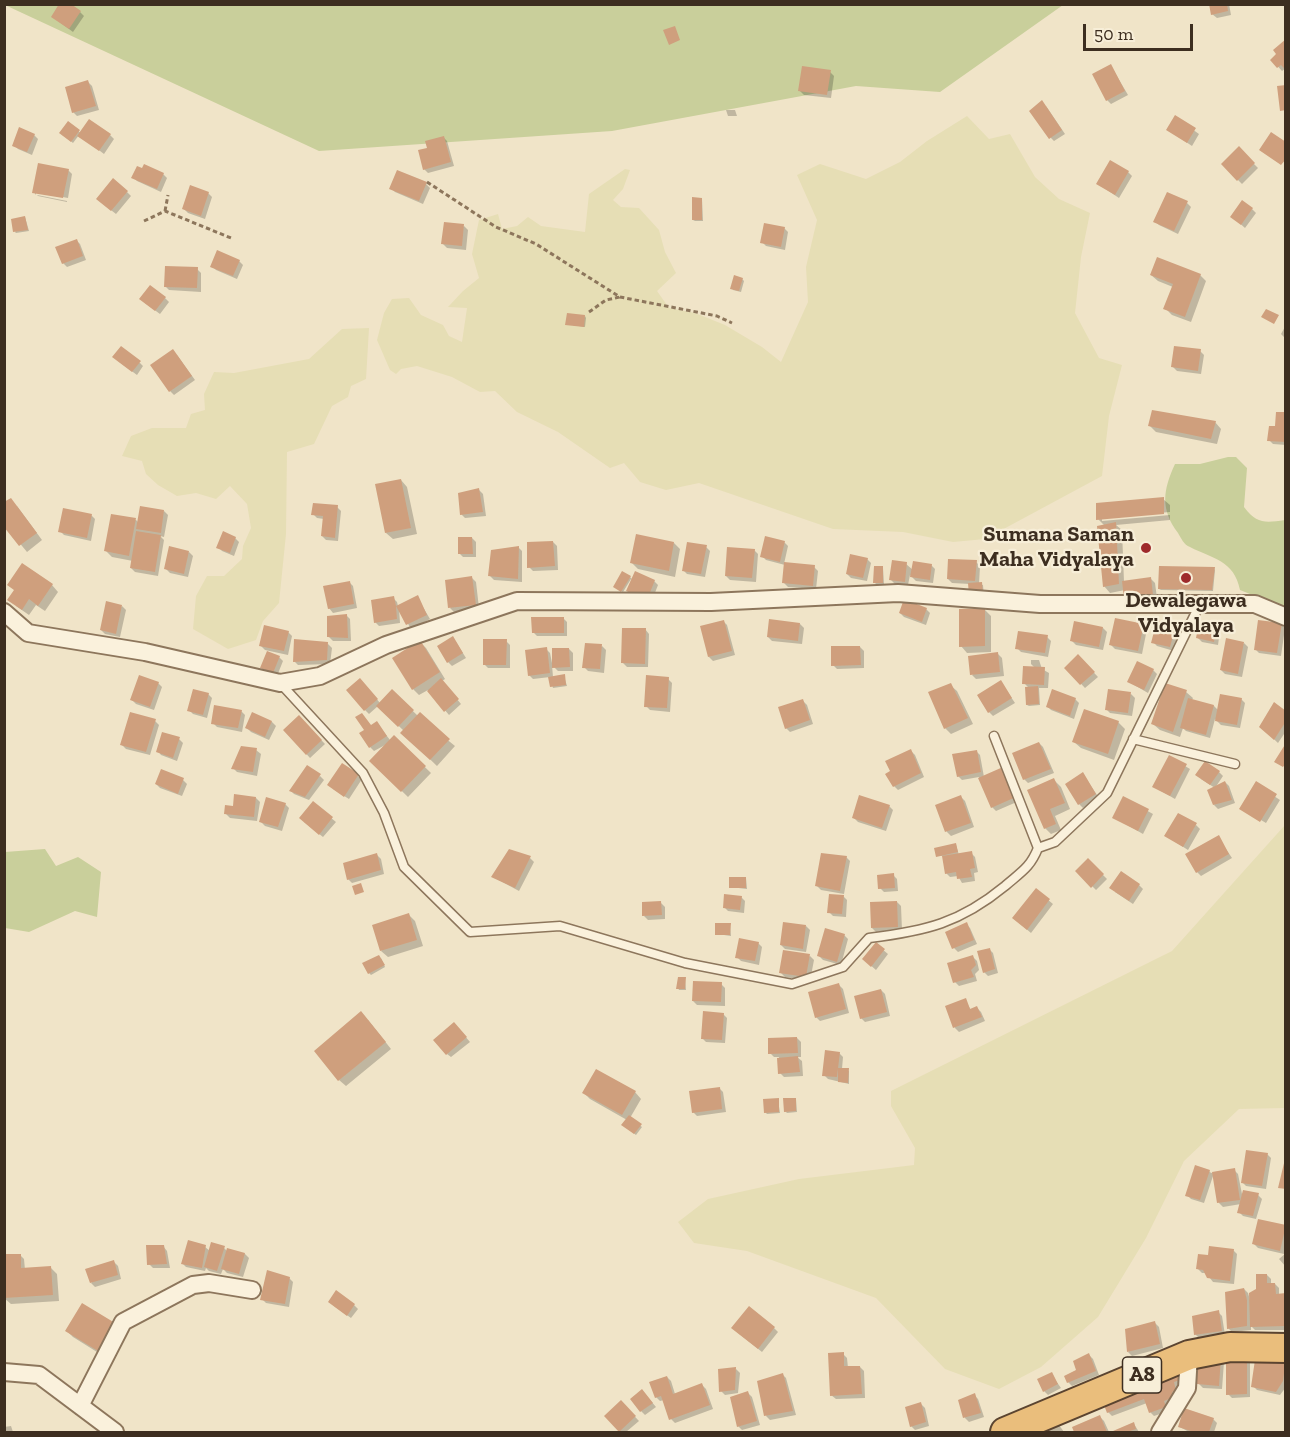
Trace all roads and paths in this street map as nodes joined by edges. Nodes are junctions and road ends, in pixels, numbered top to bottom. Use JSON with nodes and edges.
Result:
{"nodes":[{"id":1,"x":427,"y":182,"type":"dead end"},
{"id":2,"x":168,"y":195,"type":"dead end"},
{"id":3,"x":165,"y":211,"type":"junction"},
{"id":4,"x":144,"y":221,"type":"dead end"},
{"id":5,"x":231,"y":238,"type":"dead end"},
{"id":6,"x":620,"y":297,"type":"junction"},
{"id":7,"x":589,"y":312,"type":"dead end"},
{"id":8,"x":732,"y":323,"type":"dead end"},
{"id":9,"x":1200,"y":604,"type":"junction"},
{"id":10,"x":4,"y":612,"type":"edge"},
{"id":11,"x":1286,"y":617,"type":"edge"},
{"id":12,"x":280,"y":683,"type":"junction"},
{"id":13,"x":994,"y":736,"type":"dead end"},
{"id":14,"x":1133,"y":739,"type":"junction"},
{"id":15,"x":1235,"y":765,"type":"dead end"},
{"id":16,"x":1038,"y":848,"type":"junction"},
{"id":17,"x":252,"y":1290,"type":"dead end"},
{"id":18,"x":1286,"y":1348,"type":"edge"},
{"id":19,"x":1188,"y":1355,"type":"junction"},
{"id":20,"x":4,"y":1372,"type":"edge"},
{"id":21,"x":80,"y":1406,"type":"junction"},
{"id":22,"x":115,"y":1432,"type":"edge"},
{"id":23,"x":1005,"y":1432,"type":"edge"},
{"id":24,"x":1160,"y":1432,"type":"edge"}],
"edges":[{"from":1,"to":6,"type":"path"},
{"from":2,"to":3,"type":"path"},
{"from":3,"to":4,"type":"path"},
{"from":3,"to":5,"type":"path"},
{"from":6,"to":7,"type":"path"},
{"from":6,"to":8,"type":"path"},
{"from":9,"to":11,"type":"street"},
{"from":9,"to":12,"type":"street"},
{"from":9,"to":14,"type":"lane"},
{"from":10,"to":12,"type":"street"},
{"from":12,"to":16,"type":"lane"},
{"from":13,"to":16,"type":"lane"},
{"from":14,"to":15,"type":"lane"},
{"from":14,"to":16,"type":"lane"},
{"from":17,"to":21,"type":"street"},
{"from":18,"to":19,"type":"highway","number":"A8"},
{"from":19,"to":23,"type":"highway","number":"A8"},
{"from":19,"to":24,"type":"street"},
{"from":20,"to":21,"type":"street"},
{"from":21,"to":22,"type":"street"}]}
